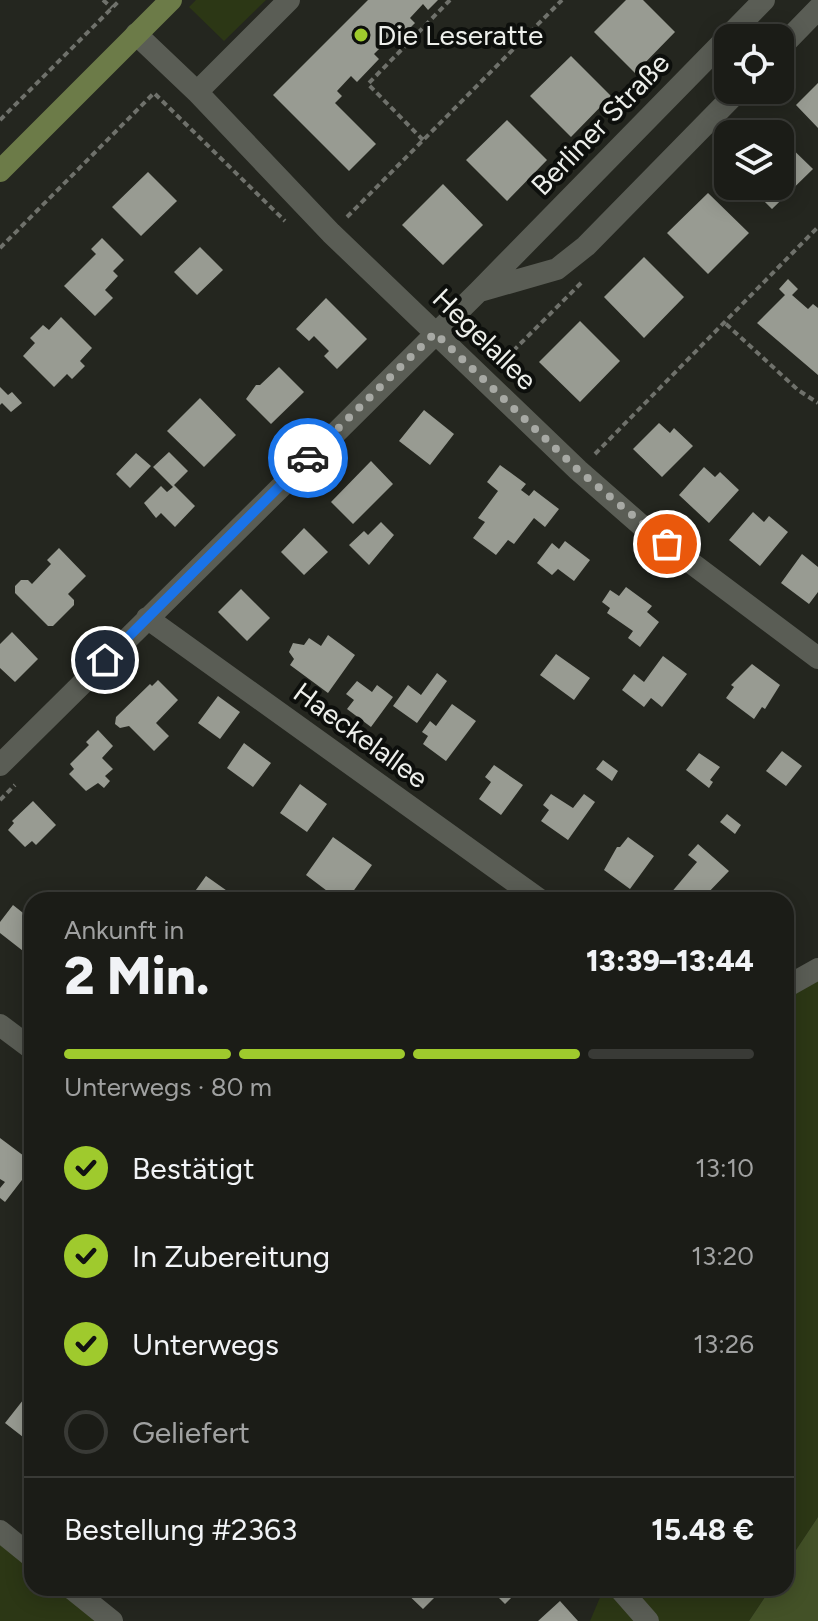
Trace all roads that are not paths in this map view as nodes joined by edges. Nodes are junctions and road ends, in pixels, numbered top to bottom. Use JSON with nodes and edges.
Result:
{"nodes":[{"id":1,"x":171,"y":0,"type":"edge"},
{"id":2,"x":289,"y":0,"type":"edge"},
{"id":3,"x":764,"y":0,"type":"edge"},
{"id":4,"x":818,"y":9,"type":"edge"},
{"id":5,"x":136,"y":34,"type":"junction"},
{"id":6,"x":794,"y":34,"type":"edge"},
{"id":7,"x":197,"y":92,"type":"junction"},
{"id":8,"x":725,"y":104,"type":"edge"},
{"id":9,"x":0,"y":171,"type":"edge"},
{"id":10,"x":479,"y":291,"type":"junction"},
{"id":11,"x":435,"y":333,"type":"junction"},
{"id":12,"x":147,"y":618,"type":"junction"},
{"id":13,"x":818,"y":658,"type":"edge"},
{"id":14,"x":0,"y":765,"type":"edge"},
{"id":15,"x":529,"y":892,"type":"edge"},
{"id":16,"x":818,"y":969,"type":"edge"},
{"id":17,"x":794,"y":982,"type":"edge"},
{"id":18,"x":0,"y":1025,"type":"edge"},
{"id":19,"x":24,"y":1043,"type":"edge"},
{"id":20,"x":0,"y":1531,"type":"edge"},
{"id":21,"x":24,"y":1550,"type":"edge"},
{"id":22,"x":81,"y":1596,"type":"edge"},
{"id":23,"x":626,"y":1596,"type":"edge"},
{"id":24,"x":112,"y":1621,"type":"edge"},
{"id":25,"x":648,"y":1621,"type":"edge"}],
"edges":[{"from":1,"to":5,"type":"main road"},
{"from":2,"to":7,"type":"street"},
{"from":3,"to":10,"type":"street","name":"Berliner Straße"},
{"from":4,"to":6,"type":"street"},
{"from":5,"to":7,"type":"street","name":"Hegelallee"},
{"from":5,"to":9,"type":"main road"},
{"from":7,"to":11,"type":"street","name":"Hegelallee"},
{"from":8,"to":10,"type":"street","name":"Berliner Straße"},
{"from":10,"to":11,"type":"street","name":"Berliner Straße"},
{"from":11,"to":12,"type":"street","name":"Berliner Straße"},
{"from":11,"to":13,"type":"street","name":"Hegelallee"},
{"from":12,"to":14,"type":"street","name":"Berliner Straße"},
{"from":12,"to":15,"type":"street","name":"Haeckelallee"},
{"from":16,"to":17,"type":"street"},
{"from":18,"to":19,"type":"street"},
{"from":20,"to":21,"type":"street"},
{"from":22,"to":24,"type":"street"},
{"from":23,"to":25,"type":"street"}]}
